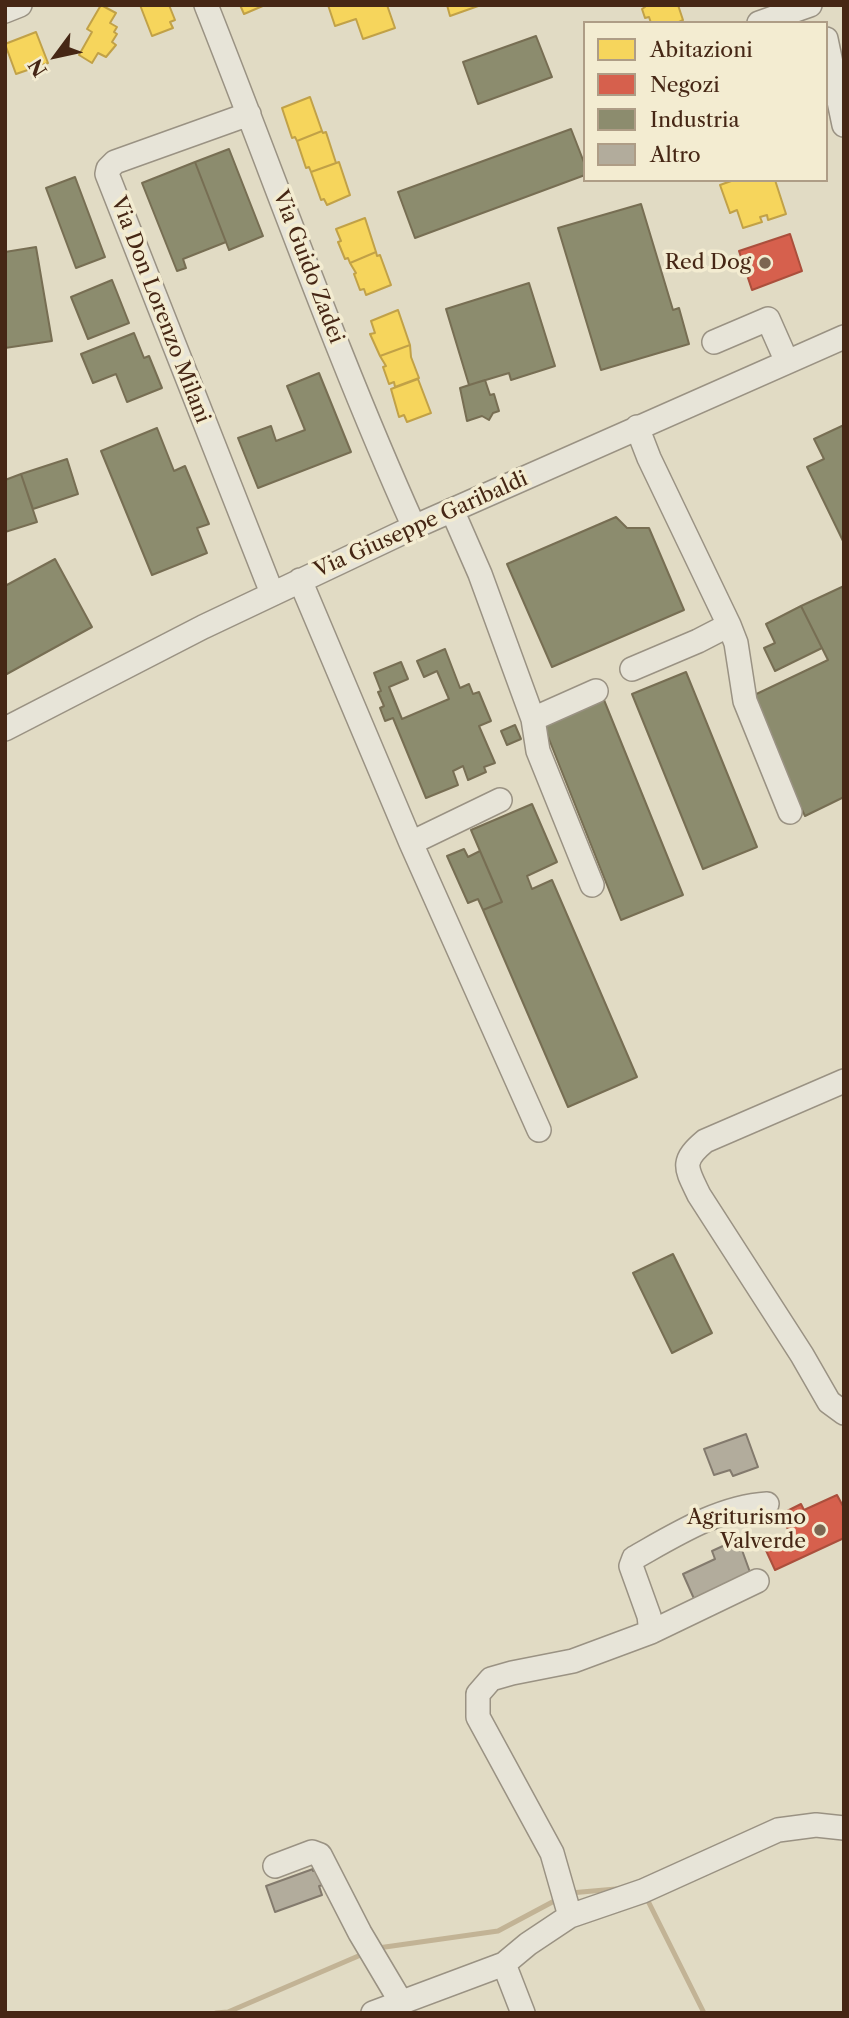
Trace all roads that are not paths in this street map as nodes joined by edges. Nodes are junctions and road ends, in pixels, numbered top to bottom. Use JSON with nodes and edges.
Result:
{"nodes":[{"id":1,"x":20,"y":5,"type":"edge"},
{"id":2,"x":206,"y":5,"type":"edge"},
{"id":3,"x":810,"y":5,"type":"edge"},
{"id":4,"x":5,"y":11,"type":"edge"},
{"id":5,"x":782,"y":19,"type":"edge"},
{"id":6,"x":830,"y":36,"type":"edge"},
{"id":7,"x":249,"y":114,"type":"junction"},
{"id":8,"x":844,"y":125,"type":"edge"},
{"id":9,"x":844,"y":337,"type":"edge"},
{"id":10,"x":713,"y":342,"type":"dead end"},
{"id":11,"x":787,"y":362,"type":"junction"},
{"id":12,"x":637,"y":428,"type":"junction"},
{"id":13,"x":452,"y":510,"type":"junction"},
{"id":14,"x":414,"y":527,"type":"junction"},
{"id":15,"x":300,"y":580,"type":"junction"},
{"id":16,"x":272,"y":593,"type":"junction"},
{"id":17,"x":729,"y":625,"type":"junction"},
{"id":18,"x":632,"y":668,"type":"dead end"},
{"id":19,"x":596,"y":691,"type":"dead end"},
{"id":20,"x":533,"y":719,"type":"junction"},
{"id":21,"x":5,"y":729,"type":"edge"},
{"id":22,"x":500,"y":800,"type":"dead end"},
{"id":23,"x":790,"y":812,"type":"dead end"},
{"id":24,"x":411,"y":843,"type":"junction"},
{"id":25,"x":592,"y":885,"type":"dead end"},
{"id":26,"x":844,"y":1081,"type":"edge"},
{"id":27,"x":539,"y":1130,"type":"dead end"},
{"id":28,"x":844,"y":1413,"type":"edge"},
{"id":29,"x":767,"y":1504,"type":"dead end"},
{"id":30,"x":757,"y":1580,"type":"dead end"},
{"id":31,"x":651,"y":1632,"type":"junction"},
{"id":32,"x":844,"y":1828,"type":"edge"},
{"id":33,"x":275,"y":1866,"type":"dead end"},
{"id":34,"x":570,"y":1916,"type":"junction"},
{"id":35,"x":504,"y":1964,"type":"junction"},
{"id":36,"x":401,"y":2002,"type":"junction"},
{"id":37,"x":373,"y":2013,"type":"edge"},
{"id":38,"x":523,"y":2013,"type":"edge"}],
"edges":[{"from":1,"to":4,"type":"street"},
{"from":2,"to":7,"type":"street","name":"Via Guido Zadei"},
{"from":3,"to":5,"type":"street"},
{"from":6,"to":8,"type":"street"},
{"from":7,"to":14,"type":"street","name":"Via Guido Zadei"},
{"from":7,"to":16,"type":"street","name":"Via Don Lorenzo Milani"},
{"from":9,"to":11,"type":"street","name":"Via Giuseppe Garibaldi"},
{"from":10,"to":11,"type":"street"},
{"from":11,"to":12,"type":"street","name":"Via Giuseppe Garibaldi"},
{"from":12,"to":13,"type":"street","name":"Via Giuseppe Garibaldi"},
{"from":12,"to":17,"type":"street"},
{"from":13,"to":14,"type":"street","name":"Via Giuseppe Garibaldi"},
{"from":13,"to":20,"type":"street"},
{"from":14,"to":15,"type":"street","name":"Via Giuseppe Garibaldi"},
{"from":15,"to":16,"type":"street","name":"Via Giuseppe Garibaldi"},
{"from":15,"to":24,"type":"street"},
{"from":16,"to":21,"type":"street","name":"Via Giuseppe Garibaldi"},
{"from":17,"to":18,"type":"street"},
{"from":17,"to":23,"type":"street"},
{"from":19,"to":20,"type":"street"},
{"from":20,"to":25,"type":"street"},
{"from":22,"to":24,"type":"street"},
{"from":24,"to":27,"type":"street"},
{"from":26,"to":28,"type":"street"},
{"from":29,"to":31,"type":"street"},
{"from":30,"to":31,"type":"street"},
{"from":31,"to":34,"type":"street"},
{"from":32,"to":34,"type":"street"},
{"from":33,"to":36,"type":"street"},
{"from":34,"to":35,"type":"street"},
{"from":35,"to":36,"type":"street"},
{"from":35,"to":38,"type":"street"},
{"from":36,"to":37,"type":"street"}]}
